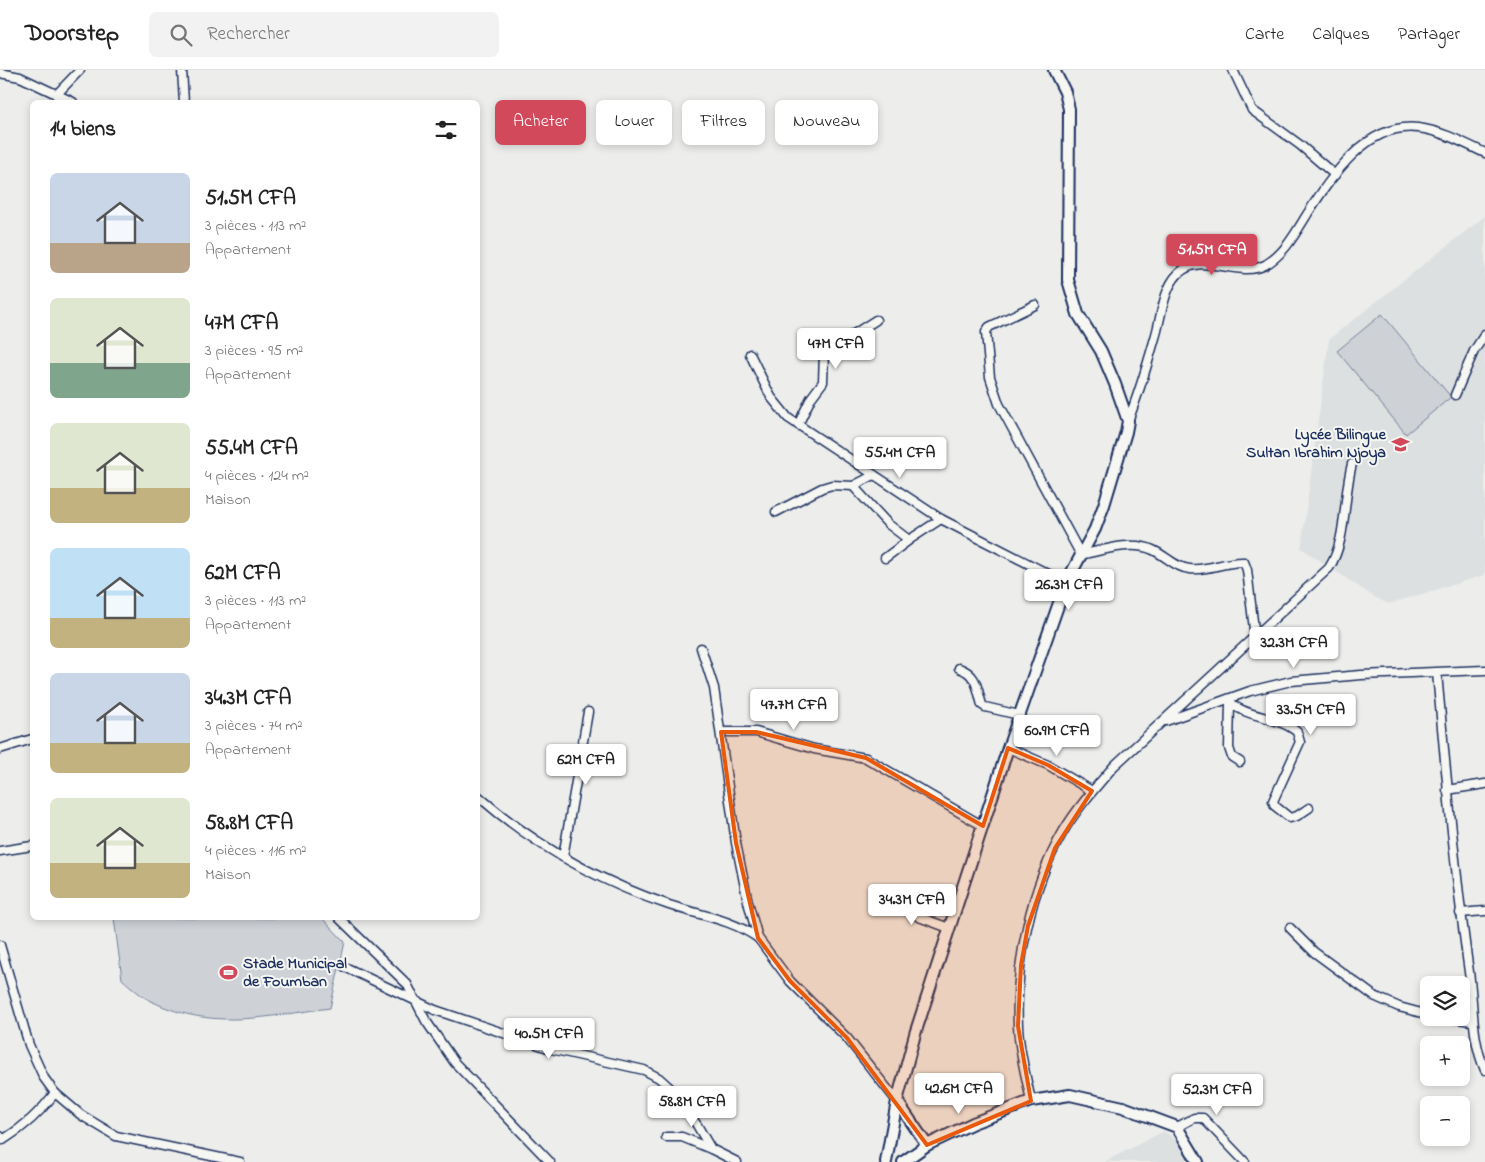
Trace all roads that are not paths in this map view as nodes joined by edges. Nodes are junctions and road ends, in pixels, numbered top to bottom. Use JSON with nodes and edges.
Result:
{"nodes":[{"id":1,"x":80,"y":70,"type":"edge"},
{"id":2,"x":182,"y":70,"type":"edge"},
{"id":3,"x":1054,"y":70,"type":"edge"},
{"id":4,"x":1233,"y":70,"type":"edge"},
{"id":5,"x":0,"y":73,"type":"edge"},
{"id":6,"x":56,"y":95,"type":"junction"},
{"id":7,"x":67,"y":100,"type":"edge"},
{"id":8,"x":184,"y":100,"type":"edge"},
{"id":9,"x":1485,"y":153,"type":"edge"},
{"id":10,"x":1335,"y":175,"type":"junction"},
{"id":11,"x":1035,"y":304,"type":"dead end"},
{"id":12,"x":876,"y":320,"type":"dead end"},
{"id":13,"x":1485,"y":334,"type":"edge"},
{"id":14,"x":750,"y":354,"type":"dead end"},
{"id":15,"x":1455,"y":395,"type":"dead end"},
{"id":16,"x":1128,"y":420,"type":"junction"},
{"id":17,"x":798,"y":425,"type":"junction"},
{"id":18,"x":1352,"y":464,"type":"dead end"},
{"id":19,"x":874,"y":476,"type":"junction"},
{"id":20,"x":853,"y":486,"type":"junction"},
{"id":21,"x":776,"y":512,"type":"dead end"},
{"id":22,"x":941,"y":519,"type":"junction"},
{"id":23,"x":909,"y":540,"type":"junction"},
{"id":24,"x":1081,"y":555,"type":"junction"},
{"id":25,"x":885,"y":558,"type":"dead end"},
{"id":26,"x":1066,"y":583,"type":"junction"},
{"id":27,"x":1255,"y":638,"type":"junction"},
{"id":28,"x":701,"y":648,"type":"dead end"},
{"id":29,"x":959,"y":668,"type":"dead end"},
{"id":30,"x":1485,"y":670,"type":"edge"},
{"id":31,"x":1437,"y":673,"type":"junction"},
{"id":32,"x":1229,"y":701,"type":"junction"},
{"id":33,"x":588,"y":712,"type":"dead end"},
{"id":34,"x":1019,"y":716,"type":"junction"},
{"id":35,"x":1162,"y":723,"type":"junction"},
{"id":36,"x":721,"y":732,"type":"junction"},
{"id":37,"x":30,"y":740,"type":"edge"},
{"id":38,"x":1008,"y":748,"type":"junction"},
{"id":39,"x":0,"y":750,"type":"edge"},
{"id":40,"x":1240,"y":762,"type":"dead end"},
{"id":41,"x":1485,"y":784,"type":"edge"},
{"id":42,"x":1447,"y":790,"type":"junction"},
{"id":43,"x":1092,"y":791,"type":"junction"},
{"id":44,"x":480,"y":798,"type":"edge"},
{"id":45,"x":1309,"y":808,"type":"dead end"},
{"id":46,"x":983,"y":826,"type":"junction"},
{"id":47,"x":30,"y":846,"type":"edge"},
{"id":48,"x":0,"y":850,"type":"edge"},
{"id":49,"x":563,"y":857,"type":"junction"},
{"id":50,"x":890,"y":896,"type":"dead end"},
{"id":51,"x":1485,"y":911,"type":"edge"},
{"id":52,"x":1460,"y":913,"type":"junction"},
{"id":53,"x":341,"y":920,"type":"edge"},
{"id":54,"x":949,"y":928,"type":"junction"},
{"id":55,"x":1290,"y":928,"type":"dead end"},
{"id":56,"x":758,"y":938,"type":"junction"},
{"id":57,"x":0,"y":944,"type":"edge"},
{"id":58,"x":345,"y":967,"type":"dead end"},
{"id":59,"x":419,"y":1003,"type":"junction"},
{"id":60,"x":1420,"y":1013,"type":"edge"},
{"id":61,"x":1472,"y":1020,"type":"joint"},
{"id":62,"x":1485,"y":1070,"type":"edge"},
{"id":63,"x":55,"y":1094,"type":"junction"},
{"id":64,"x":897,"y":1101,"type":"junction"},
{"id":65,"x":1031,"y":1101,"type":"junction"},
{"id":66,"x":1177,"y":1127,"type":"junction"},
{"id":67,"x":0,"y":1136,"type":"edge"},
{"id":68,"x":666,"y":1137,"type":"dead end"},
{"id":69,"x":927,"y":1145,"type":"junction"},
{"id":70,"x":711,"y":1149,"type":"junction"},
{"id":71,"x":240,"y":1162,"type":"edge"},
{"id":72,"x":550,"y":1162,"type":"edge"},
{"id":73,"x":737,"y":1162,"type":"edge"},
{"id":74,"x":886,"y":1162,"type":"edge"},
{"id":75,"x":903,"y":1162,"type":"edge"},
{"id":76,"x":1198,"y":1162,"type":"edge"},
{"id":77,"x":1245,"y":1162,"type":"edge"}],
"edges":[{"from":1,"to":6,"type":"street"},
{"from":2,"to":8,"type":"street"},
{"from":3,"to":16,"type":"street"},
{"from":4,"to":10,"type":"street"},
{"from":5,"to":6,"type":"street"},
{"from":6,"to":7,"type":"street"},
{"from":9,"to":10,"type":"street"},
{"from":10,"to":16,"type":"street"},
{"from":11,"to":24,"type":"street"},
{"from":12,"to":17,"type":"street"},
{"from":13,"to":15,"type":"street"},
{"from":14,"to":17,"type":"street"},
{"from":16,"to":24,"type":"street"},
{"from":17,"to":19,"type":"street"},
{"from":18,"to":27,"type":"street"},
{"from":19,"to":20,"type":"street"},
{"from":19,"to":22,"type":"street"},
{"from":20,"to":21,"type":"street"},
{"from":20,"to":23,"type":"street"},
{"from":22,"to":23,"type":"street"},
{"from":22,"to":26,"type":"street"},
{"from":23,"to":25,"type":"street"},
{"from":24,"to":26,"type":"street"},
{"from":24,"to":27,"type":"street"},
{"from":26,"to":34,"type":"street"},
{"from":27,"to":35,"type":"street"},
{"from":28,"to":36,"type":"street"},
{"from":29,"to":34,"type":"street"},
{"from":30,"to":31,"type":"street"},
{"from":31,"to":32,"type":"street"},
{"from":31,"to":42,"type":"street"},
{"from":32,"to":35,"type":"street"},
{"from":32,"to":40,"type":"street"},
{"from":32,"to":45,"type":"street"},
{"from":33,"to":49,"type":"street"},
{"from":34,"to":38,"type":"street"},
{"from":35,"to":43,"type":"street"},
{"from":36,"to":46,"type":"street"},
{"from":36,"to":56,"type":"street"},
{"from":37,"to":39,"type":"street"},
{"from":38,"to":43,"type":"street"},
{"from":38,"to":46,"type":"street"},
{"from":41,"to":42,"type":"street"},
{"from":42,"to":52,"type":"street"},
{"from":43,"to":65,"type":"street"},
{"from":44,"to":49,"type":"street"},
{"from":46,"to":54,"type":"street"},
{"from":47,"to":48,"type":"street"},
{"from":49,"to":56,"type":"street"},
{"from":50,"to":54,"type":"street"},
{"from":51,"to":52,"type":"street"},
{"from":52,"to":61,"type":"street"},
{"from":53,"to":59,"type":"street"},
{"from":54,"to":64,"type":"street"},
{"from":55,"to":60,"type":"street"},
{"from":56,"to":64,"type":"street"},
{"from":57,"to":63,"type":"street"},
{"from":58,"to":59,"type":"street"},
{"from":59,"to":70,"type":"street"},
{"from":59,"to":72,"type":"street"},
{"from":61,"to":62,"type":"street"},
{"from":63,"to":67,"type":"street"},
{"from":63,"to":71,"type":"street"},
{"from":64,"to":69,"type":"street"},
{"from":64,"to":74,"type":"street"},
{"from":65,"to":66,"type":"street"},
{"from":65,"to":69,"type":"street"},
{"from":66,"to":76,"type":"street"},
{"from":66,"to":77,"type":"street"},
{"from":68,"to":70,"type":"street"},
{"from":69,"to":75,"type":"street"},
{"from":70,"to":73,"type":"street"}]}
